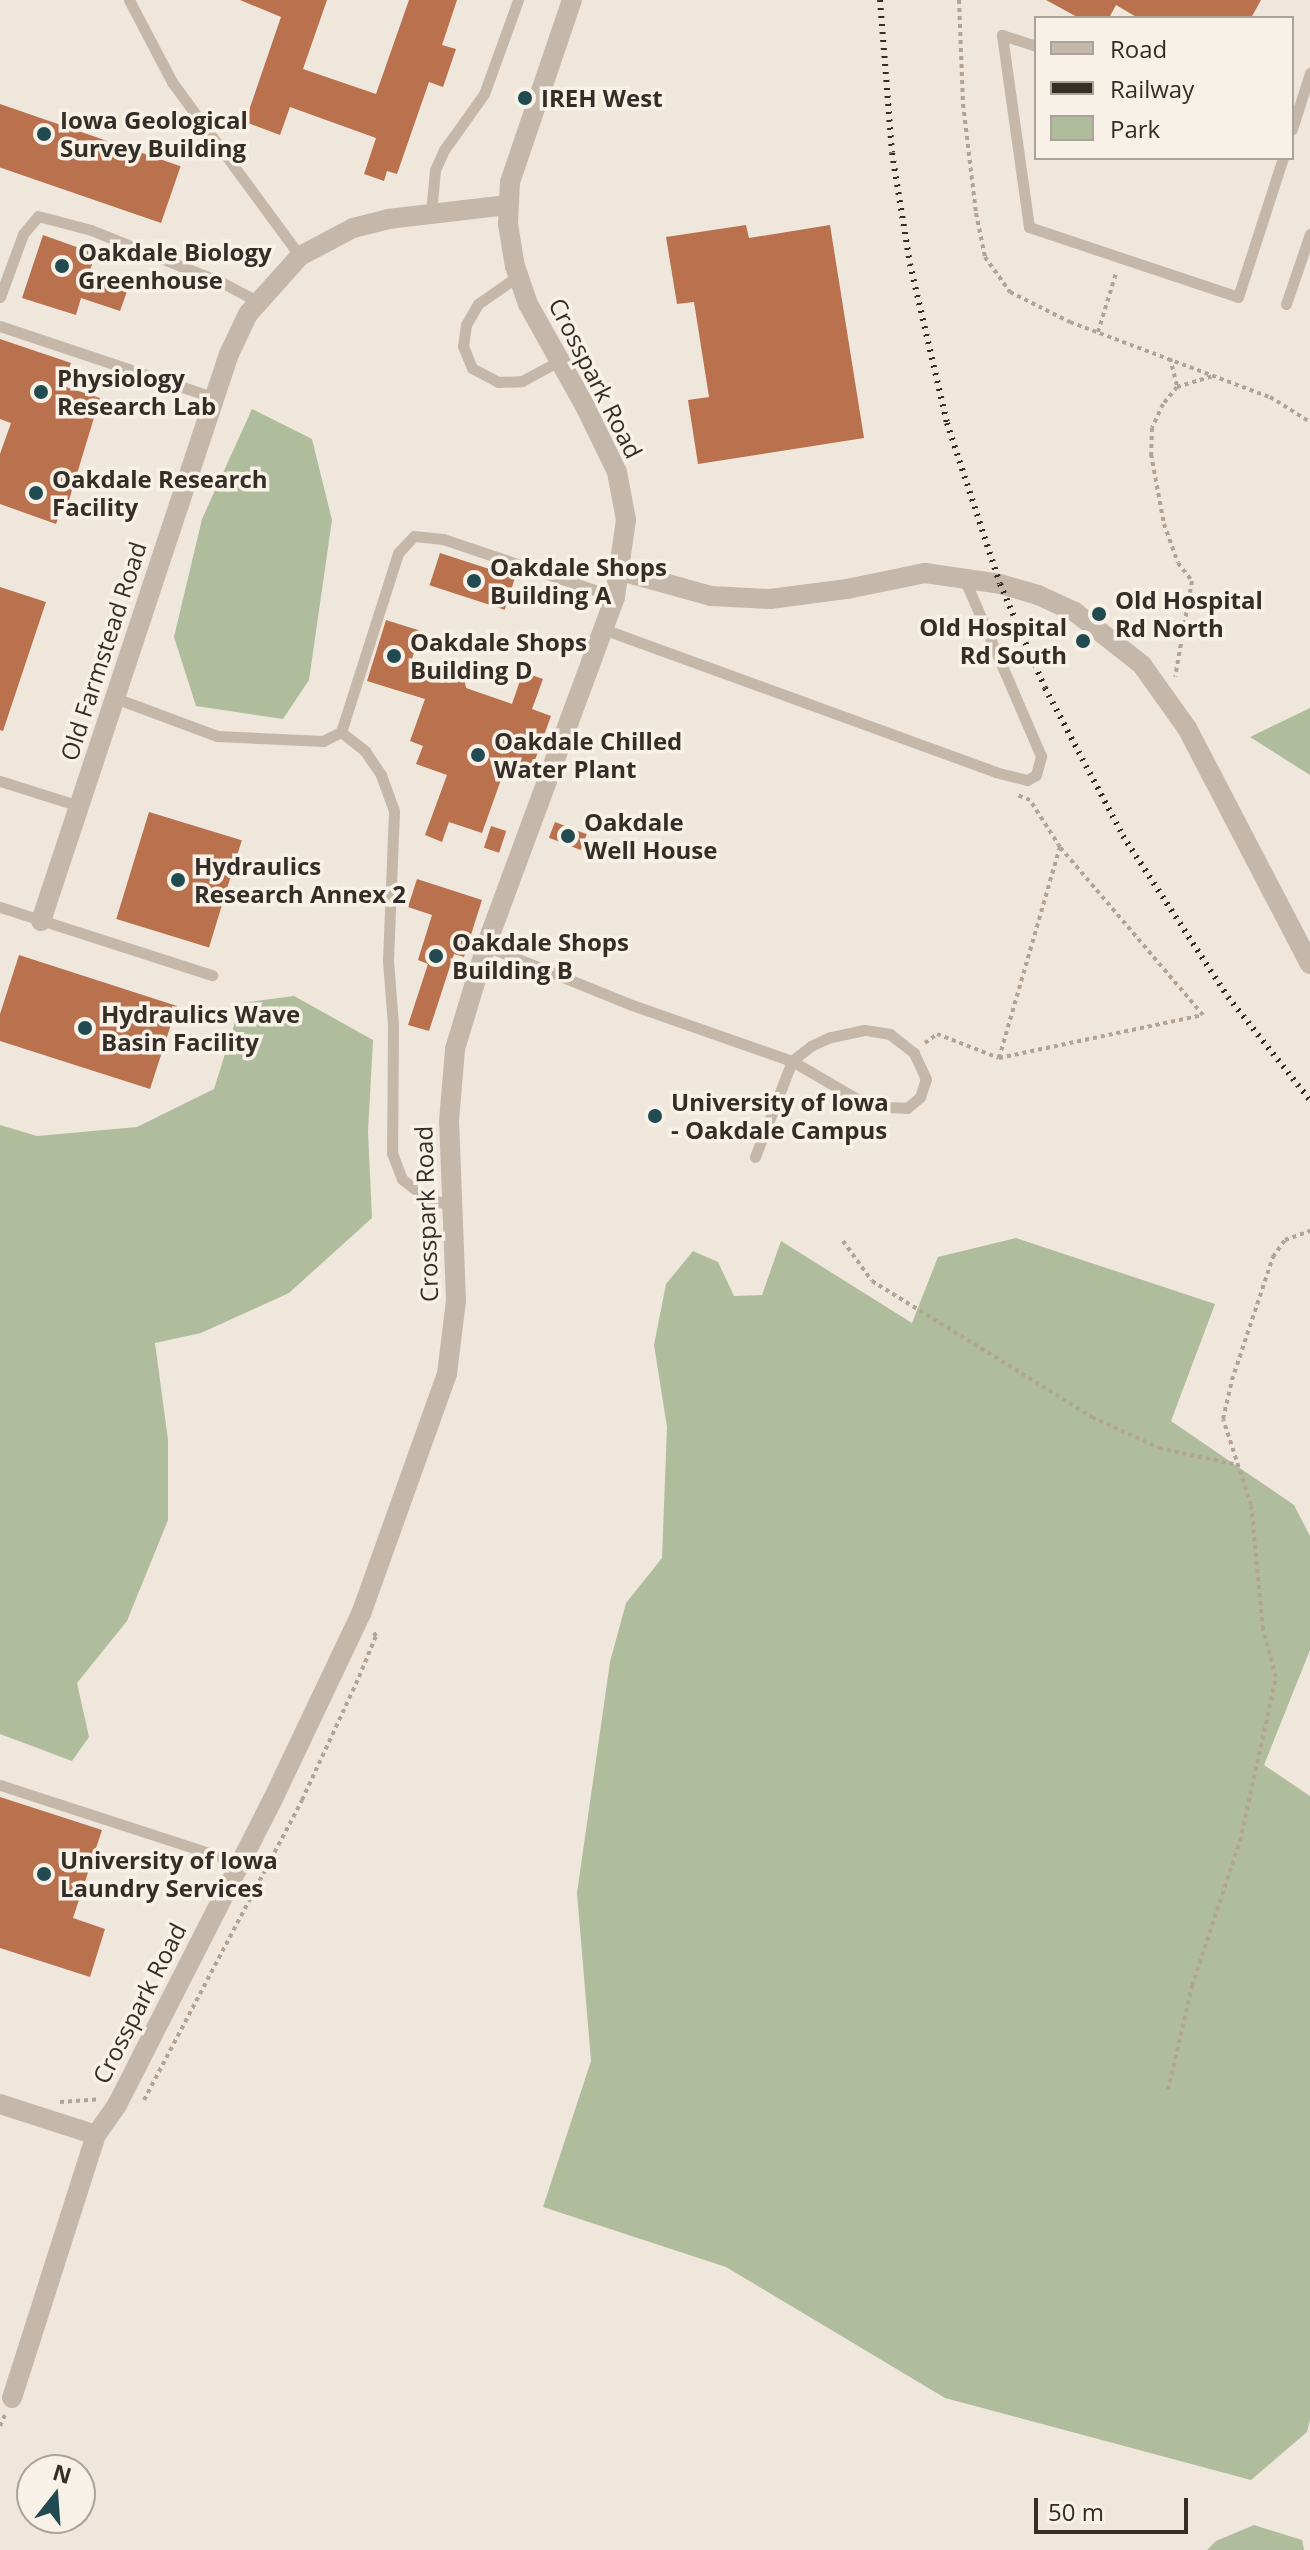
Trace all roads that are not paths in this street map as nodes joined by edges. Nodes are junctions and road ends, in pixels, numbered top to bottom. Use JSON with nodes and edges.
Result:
{"nodes":[{"id":1,"x":129,"y":0,"type":"edge"},
{"id":2,"x":518,"y":0,"type":"edge"},
{"id":3,"x":572,"y":0,"type":"edge"},
{"id":4,"x":1034,"y":45,"type":"edge"},
{"id":5,"x":1310,"y":73,"type":"edge"},
{"id":6,"x":1294,"y":123,"type":"edge"},
{"id":7,"x":1282,"y":160,"type":"edge"},
{"id":8,"x":507,"y":205,"type":"junction"},
{"id":9,"x":431,"y":213,"type":"junction"},
{"id":10,"x":1310,"y":234,"type":"edge"},
{"id":11,"x":300,"y":256,"type":"junction"},
{"id":12,"x":518,"y":276,"type":"junction"},
{"id":13,"x":0,"y":297,"type":"edge"},
{"id":14,"x":258,"y":302,"type":"junction"},
{"id":15,"x":1286,"y":304,"type":"dead end"},
{"id":16,"x":0,"y":326,"type":"edge"},
{"id":17,"x":559,"y":361,"type":"junction"},
{"id":18,"x":215,"y":398,"type":"junction"},
{"id":19,"x":621,"y":571,"type":"junction"},
{"id":20,"x":964,"y":577,"type":"junction"},
{"id":21,"x":615,"y":597,"type":"junction"},
{"id":22,"x":603,"y":629,"type":"junction"},
{"id":23,"x":115,"y":698,"type":"junction"},
{"id":24,"x":341,"y":732,"type":"junction"},
{"id":25,"x":0,"y":781,"type":"edge"},
{"id":26,"x":79,"y":806,"type":"junction"},
{"id":27,"x":0,"y":907,"type":"edge"},
{"id":28,"x":41,"y":921,"type":"junction"},
{"id":29,"x":486,"y":946,"type":"junction"},
{"id":30,"x":1310,"y":964,"type":"edge"},
{"id":31,"x":212,"y":975,"type":"dead end"},
{"id":32,"x":792,"y":1061,"type":"junction"},
{"id":33,"x":755,"y":1157,"type":"dead end"},
{"id":34,"x":454,"y":1206,"type":"junction"},
{"id":35,"x":0,"y":1785,"type":"edge"},
{"id":36,"x":240,"y":1863,"type":"junction"},
{"id":37,"x":0,"y":2104,"type":"edge"},
{"id":38,"x":96,"y":2135,"type":"junction"},
{"id":39,"x":12,"y":2398,"type":"dead end"}],
"edges":[{"from":1,"to":11,"type":"lane"},
{"from":2,"to":9,"type":"lane"},
{"from":3,"to":8,"type":"street","name":"Crosspark Road"},
{"from":4,"to":7,"type":"lane"},
{"from":5,"to":6,"type":"lane"},
{"from":8,"to":9,"type":"street","name":"Old Farmstead Road"},
{"from":8,"to":12,"type":"street","name":"Crosspark Road"},
{"from":9,"to":11,"type":"street","name":"Old Farmstead Road"},
{"from":10,"to":15,"type":"lane"},
{"from":11,"to":14,"type":"street","name":"Old Farmstead Road"},
{"from":12,"to":17,"type":"street","name":"Crosspark Road"},
{"from":12,"to":17,"type":"lane"},
{"from":13,"to":14,"type":"lane"},
{"from":14,"to":18,"type":"street","name":"Old Farmstead Road"},
{"from":16,"to":18,"type":"lane"},
{"from":17,"to":19,"type":"street","name":"Crosspark Road"},
{"from":18,"to":23,"type":"street","name":"Old Farmstead Road"},
{"from":19,"to":20,"type":"street"},
{"from":19,"to":21,"type":"street","name":"Crosspark Road"},
{"from":20,"to":22,"type":"lane"},
{"from":20,"to":30,"type":"street"},
{"from":21,"to":22,"type":"street","name":"Crosspark Road"},
{"from":21,"to":24,"type":"lane"},
{"from":22,"to":29,"type":"street","name":"Crosspark Road"},
{"from":23,"to":24,"type":"lane"},
{"from":23,"to":26,"type":"street","name":"Old Farmstead Road"},
{"from":24,"to":34,"type":"lane"},
{"from":25,"to":26,"type":"lane"},
{"from":26,"to":28,"type":"street","name":"Old Farmstead Road"},
{"from":27,"to":28,"type":"lane"},
{"from":28,"to":31,"type":"lane"},
{"from":29,"to":32,"type":"lane"},
{"from":29,"to":34,"type":"street","name":"Crosspark Road"},
{"from":32,"to":32,"type":"lane"},
{"from":32,"to":33,"type":"lane"},
{"from":34,"to":36,"type":"street","name":"Crosspark Road"},
{"from":35,"to":36,"type":"lane"},
{"from":36,"to":38,"type":"street","name":"Crosspark Road"},
{"from":37,"to":38,"type":"street"},
{"from":38,"to":39,"type":"street","name":"Crosspark Road"}]}
